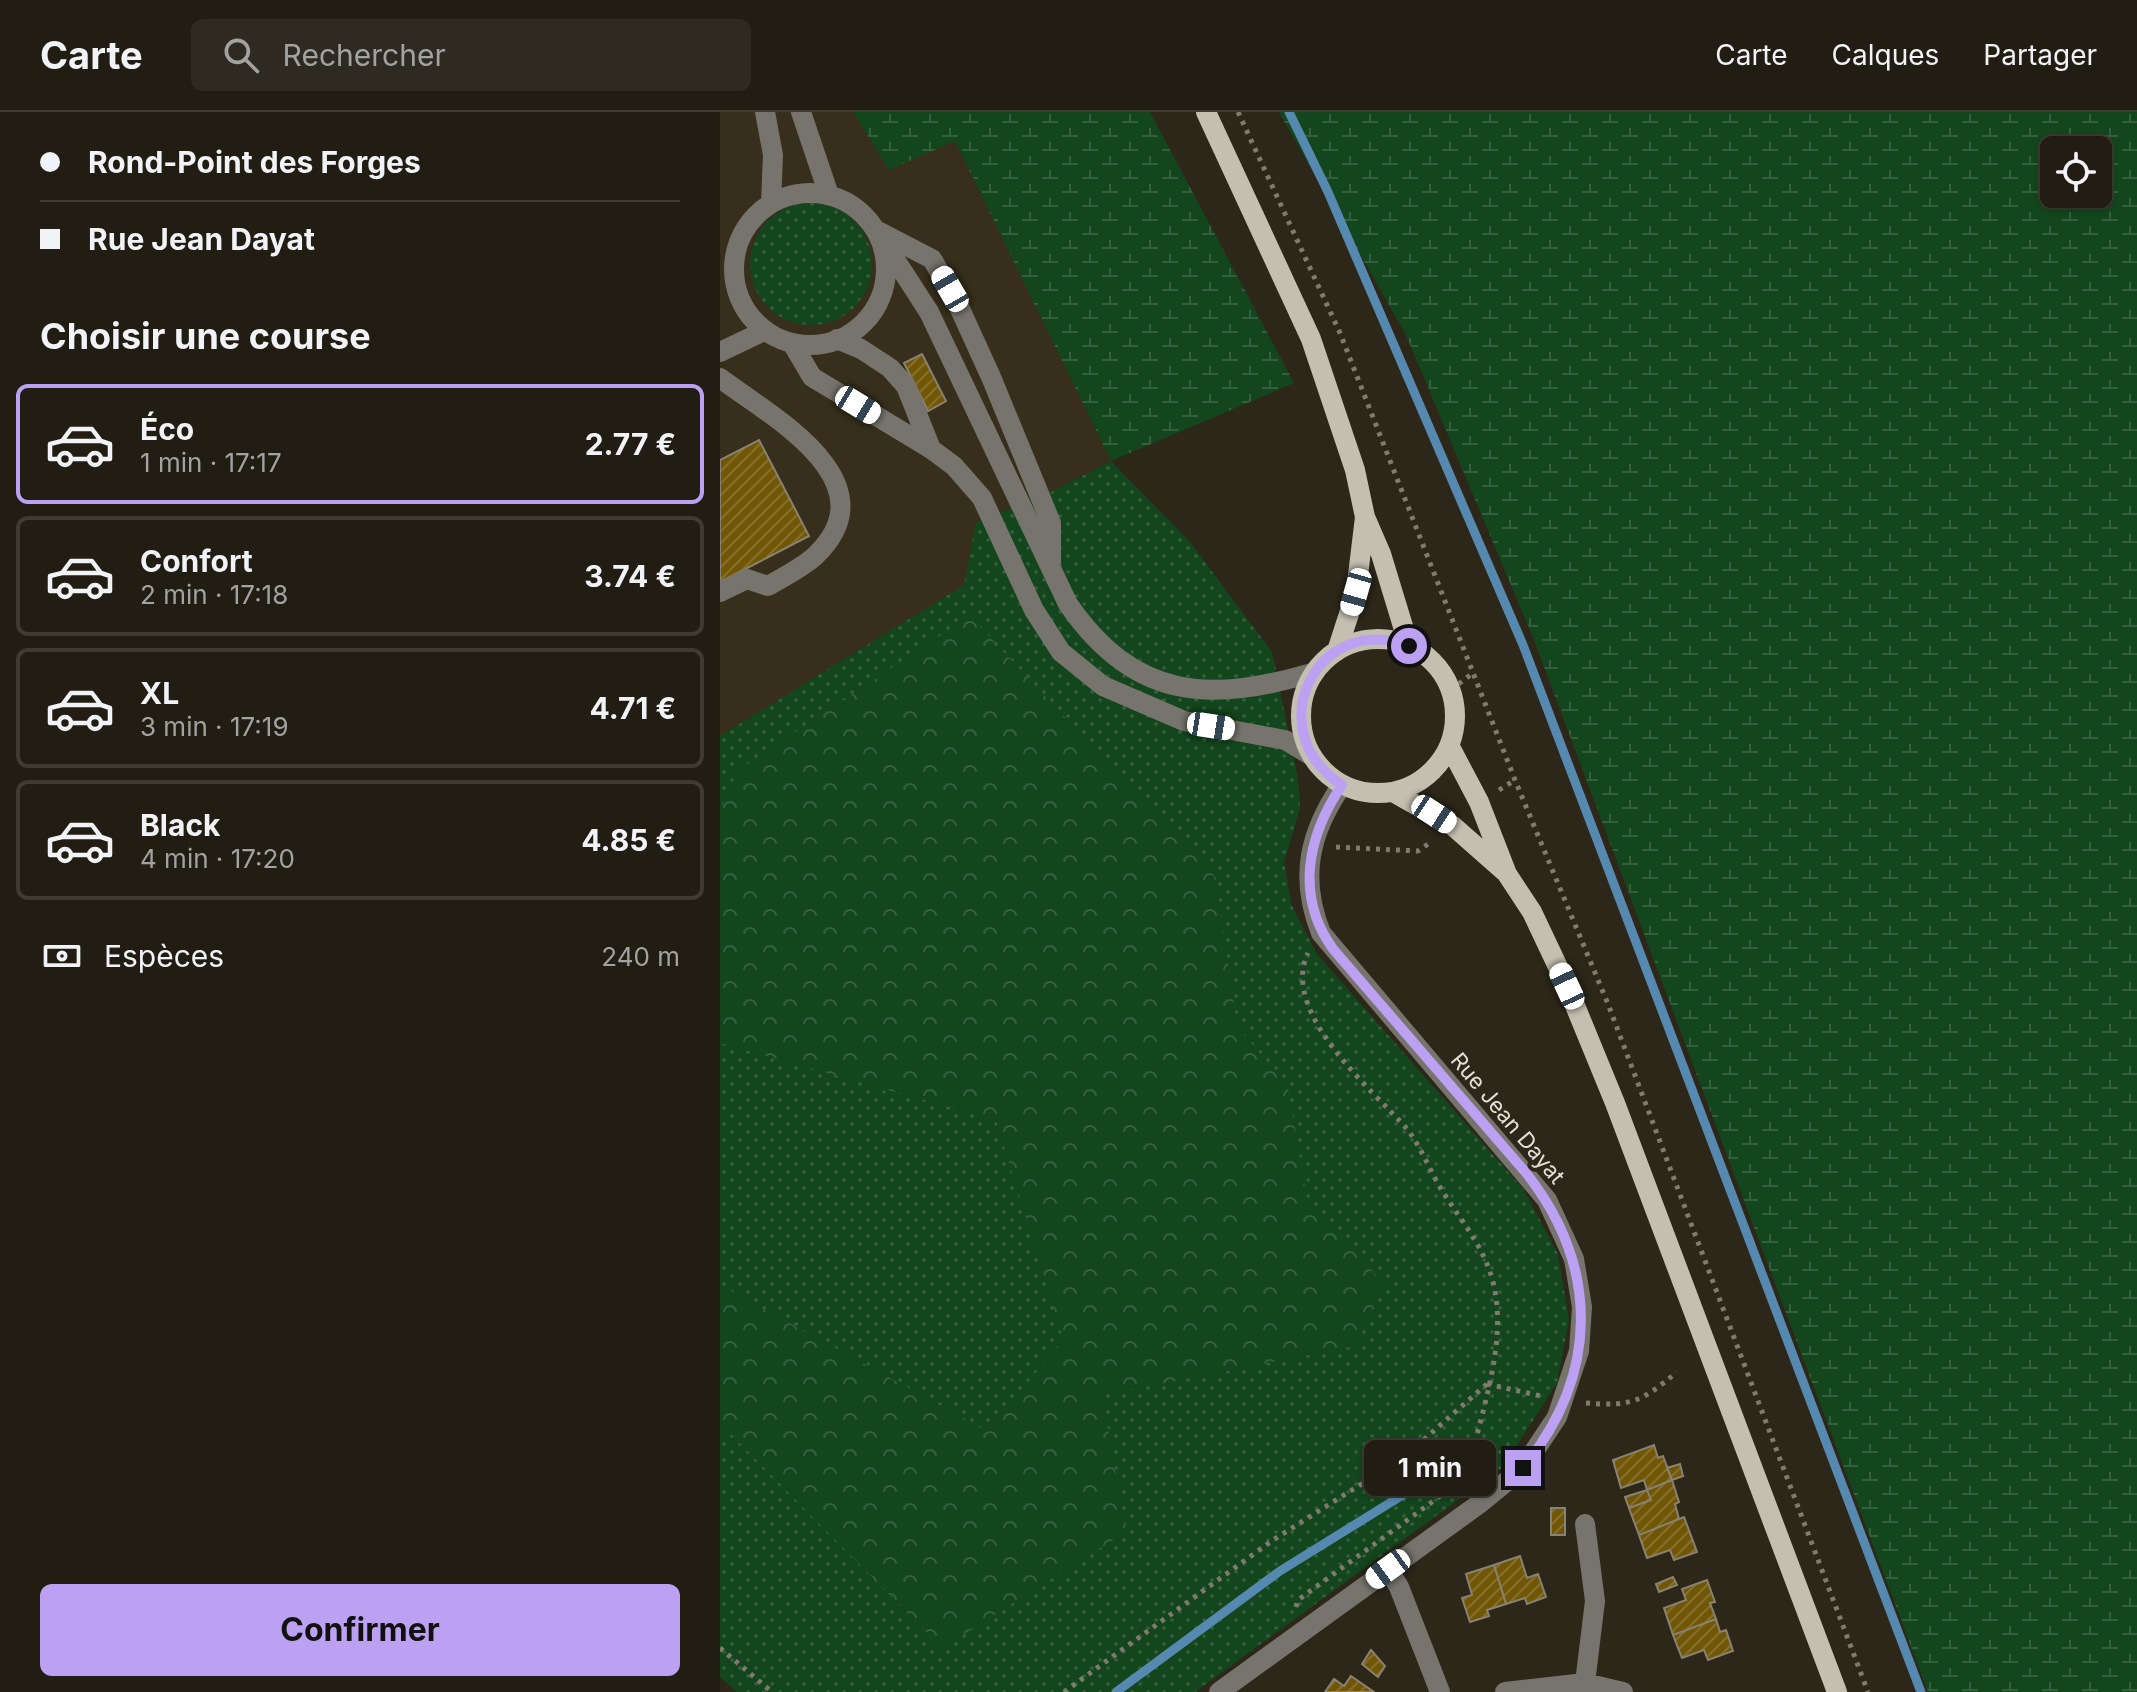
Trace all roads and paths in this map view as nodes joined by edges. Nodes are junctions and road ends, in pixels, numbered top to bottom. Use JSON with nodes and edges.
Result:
{"nodes":[{"id":1,"x":765,"y":112,"type":"edge"},
{"id":2,"x":801,"y":112,"type":"edge"},
{"id":3,"x":1206,"y":112,"type":"edge"},
{"id":4,"x":1238,"y":112,"type":"edge"},
{"id":5,"x":829,"y":195,"type":"junction"},
{"id":6,"x":771,"y":203,"type":"junction"},
{"id":7,"x":876,"y":230,"type":"junction"},
{"id":8,"x":736,"y":250,"type":"junction"},
{"id":9,"x":720,"y":265,"type":"edge"},
{"id":10,"x":764,"y":331,"type":"junction"},
{"id":11,"x":837,"y":339,"type":"junction"},
{"id":12,"x":792,"y":343,"type":"junction"},
{"id":13,"x":720,"y":352,"type":"edge"},
{"id":14,"x":720,"y":378,"type":"edge"},
{"id":15,"x":931,"y":449,"type":"junction"},
{"id":16,"x":1365,"y":517,"type":"junction"},
{"id":17,"x":1051,"y":570,"type":"junction"},
{"id":18,"x":720,"y":592,"type":"edge"},
{"id":19,"x":1409,"y":646,"type":"junction"},
{"id":20,"x":1337,"y":651,"type":"junction"},
{"id":21,"x":1315,"y":672,"type":"junction"},
{"id":22,"x":1474,"y":672,"type":"junction"},
{"id":23,"x":1451,"y":690,"type":"junction"},
{"id":24,"x":1450,"y":747,"type":"junction"},
{"id":25,"x":1312,"y":756,"type":"junction"},
{"id":26,"x":1342,"y":785,"type":"junction"},
{"id":27,"x":1393,"y":792,"type":"junction"},
{"id":28,"x":1507,"y":874,"type":"junction"},
{"id":29,"x":1321,"y":933,"type":"junction"},
{"id":30,"x":1487,"y":1384,"type":"junction"},
{"id":31,"x":1585,"y":1524,"type":"dead end"},
{"id":32,"x":1388,"y":1569,"type":"junction"},
{"id":33,"x":1305,"y":1629,"type":"junction"},
{"id":34,"x":720,"y":1648,"type":"edge"},
{"id":35,"x":1585,"y":1683,"type":"junction"},
{"id":36,"x":772,"y":1692,"type":"edge"},
{"id":37,"x":1064,"y":1692,"type":"edge"},
{"id":38,"x":1219,"y":1692,"type":"edge"},
{"id":39,"x":1440,"y":1692,"type":"edge"},
{"id":40,"x":1505,"y":1692,"type":"edge"},
{"id":41,"x":1623,"y":1692,"type":"edge"},
{"id":42,"x":1837,"y":1692,"type":"edge"},
{"id":43,"x":1868,"y":1692,"type":"edge"}],
"edges":[{"from":1,"to":6,"type":"street"},
{"from":2,"to":5,"type":"street"},
{"from":3,"to":16,"type":"main road"},
{"from":4,"to":22,"type":"path"},
{"from":5,"to":6,"type":"street"},
{"from":5,"to":7,"type":"street"},
{"from":6,"to":8,"type":"street"},
{"from":7,"to":11,"type":"street"},
{"from":7,"to":17,"type":"street"},
{"from":7,"to":17,"type":"street"},
{"from":8,"to":9,"type":"street"},
{"from":8,"to":10,"type":"street"},
{"from":10,"to":12,"type":"street"},
{"from":10,"to":13,"type":"street"},
{"from":11,"to":12,"type":"street"},
{"from":11,"to":15,"type":"street"},
{"from":12,"to":15,"type":"street"},
{"from":14,"to":18,"type":"street"},
{"from":15,"to":25,"type":"street"},
{"from":16,"to":19,"type":"main road"},
{"from":16,"to":20,"type":"main road"},
{"from":17,"to":21,"type":"street"},
{"from":19,"to":20,"type":"main road"},
{"from":19,"to":23,"type":"main road"},
{"from":20,"to":21,"type":"main road"},
{"from":21,"to":25,"type":"main road"},
{"from":22,"to":23,"type":"path"},
{"from":22,"to":43,"type":"path"},
{"from":23,"to":24,"type":"main road"},
{"from":24,"to":27,"type":"main road"},
{"from":24,"to":28,"type":"main road"},
{"from":25,"to":26,"type":"main road"},
{"from":26,"to":27,"type":"main road"},
{"from":26,"to":29,"type":"street","name":"Rue Jean Dayat"},
{"from":27,"to":28,"type":"main road"},
{"from":28,"to":42,"type":"main road"},
{"from":29,"to":30,"type":"path"},
{"from":29,"to":32,"type":"street","name":"Rue Jean Dayat"},
{"from":30,"to":33,"type":"path"},
{"from":30,"to":37,"type":"path"},
{"from":31,"to":35,"type":"street"},
{"from":32,"to":33,"type":"street","name":"Rue Jean Dayat"},
{"from":32,"to":39,"type":"street"},
{"from":33,"to":38,"type":"street","name":"Rue Jean Dayat"},
{"from":34,"to":36,"type":"path"},
{"from":35,"to":40,"type":"street"},
{"from":35,"to":41,"type":"street"}]}
